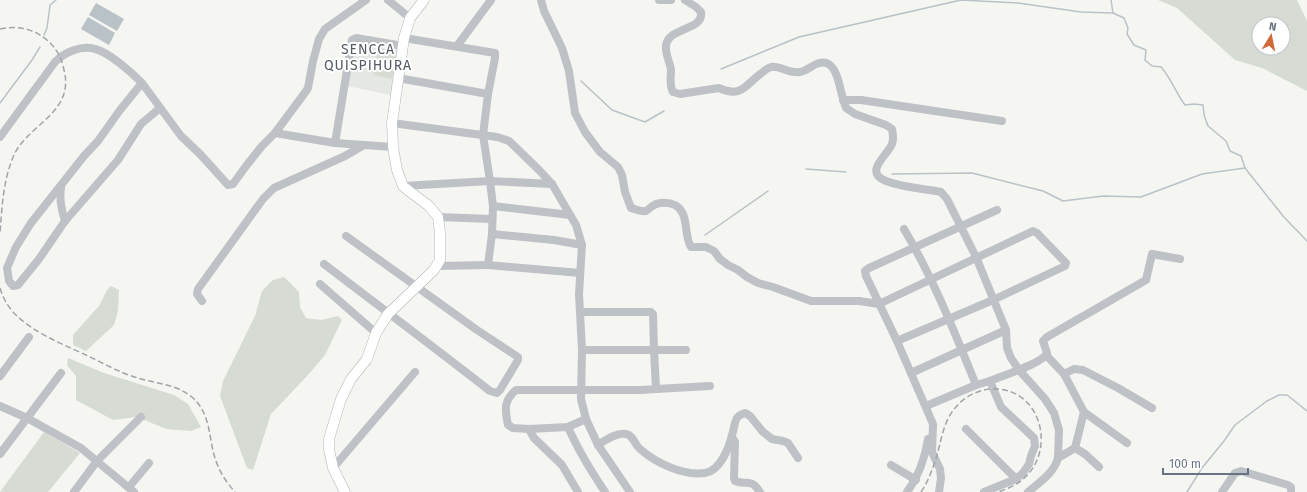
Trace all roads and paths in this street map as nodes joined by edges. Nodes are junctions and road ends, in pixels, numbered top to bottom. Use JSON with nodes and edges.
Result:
{"nodes":[{"id":1,"x":366,"y":0,"type":"edge"},
{"id":2,"x":388,"y":0,"type":"edge"},
{"id":3,"x":424,"y":0,"type":"edge"},
{"id":4,"x":490,"y":0,"type":"edge"},
{"id":5,"x":541,"y":0,"type":"edge"},
{"id":6,"x":659,"y":0,"type":"edge"},
{"id":7,"x":671,"y":0,"type":"edge"},
{"id":8,"x":685,"y":0,"type":"edge"},
{"id":9,"x":410,"y":18,"type":"junction"},
{"id":10,"x":403,"y":42,"type":"junction"},
{"id":11,"x":457,"y":46,"type":"junction"},
{"id":12,"x":398,"y":78,"type":"junction"},
{"id":13,"x":142,"y":83,"type":"junction"},
{"id":14,"x":488,"y":94,"type":"junction"},
{"id":15,"x":843,"y":100,"type":"junction"},
{"id":16,"x":160,"y":108,"type":"junction"},
{"id":17,"x":1002,"y":121,"type":"dead end"},
{"id":18,"x":392,"y":123,"type":"junction"},
{"id":19,"x":275,"y":133,"type":"junction"},
{"id":20,"x":483,"y":135,"type":"junction"},
{"id":21,"x":0,"y":136,"type":"edge"},
{"id":22,"x":335,"y":143,"type":"junction"},
{"id":23,"x":364,"y":145,"type":"junction"},
{"id":24,"x":393,"y":147,"type":"junction"},
{"id":25,"x":490,"y":181,"type":"junction"},
{"id":26,"x":552,"y":184,"type":"junction"},
{"id":27,"x":61,"y":185,"type":"junction"},
{"id":28,"x":403,"y":186,"type":"junction"},
{"id":29,"x":493,"y":206,"type":"junction"},
{"id":30,"x":997,"y":210,"type":"dead end"},
{"id":31,"x":570,"y":215,"type":"junction"},
{"id":32,"x":438,"y":217,"type":"junction"},
{"id":33,"x":492,"y":219,"type":"junction"},
{"id":34,"x":65,"y":221,"type":"junction"},
{"id":35,"x":962,"y":226,"type":"junction"},
{"id":36,"x":904,"y":229,"type":"dead end"},
{"id":37,"x":492,"y":234,"type":"junction"},
{"id":38,"x":346,"y":236,"type":"dead end"},
{"id":39,"x":582,"y":245,"type":"junction"},
{"id":40,"x":915,"y":247,"type":"junction"},
{"id":41,"x":976,"y":257,"type":"junction"},
{"id":42,"x":1180,"y":259,"type":"dead end"},
{"id":43,"x":324,"y":264,"type":"dead end"},
{"id":44,"x":488,"y":265,"type":"junction"},
{"id":45,"x":438,"y":266,"type":"junction"},
{"id":46,"x":580,"y":273,"type":"junction"},
{"id":47,"x":930,"y":280,"type":"junction"},
{"id":48,"x":320,"y":284,"type":"dead end"},
{"id":49,"x":416,"y":286,"type":"junction"},
{"id":50,"x":993,"y":300,"type":"junction"},
{"id":51,"x":202,"y":301,"type":"dead end"},
{"id":52,"x":879,"y":304,"type":"junction"},
{"id":53,"x":581,"y":312,"type":"junction"},
{"id":54,"x":388,"y":314,"type":"junction"},
{"id":55,"x":948,"y":318,"type":"junction"},
{"id":56,"x":1006,"y":330,"type":"junction"},
{"id":57,"x":376,"y":333,"type":"junction"},
{"id":58,"x":29,"y":338,"type":"dead end"},
{"id":59,"x":897,"y":341,"type":"junction"},
{"id":60,"x":582,"y":350,"type":"junction"},
{"id":61,"x":654,"y":350,"type":"junction"},
{"id":62,"x":686,"y":350,"type":"dead end"},
{"id":63,"x":962,"y":350,"type":"junction"},
{"id":64,"x":1046,"y":355,"type":"junction"},
{"id":65,"x":1019,"y":370,"type":"junction"},
{"id":66,"x":415,"y":372,"type":"dead end"},
{"id":67,"x":61,"y":373,"type":"dead end"},
{"id":68,"x":911,"y":373,"type":"junction"},
{"id":69,"x":1064,"y":374,"type":"junction"},
{"id":70,"x":0,"y":376,"type":"edge"},
{"id":71,"x":990,"y":381,"type":"junction"},
{"id":72,"x":976,"y":385,"type":"junction"},
{"id":73,"x":710,"y":386,"type":"dead end"},
{"id":74,"x":656,"y":389,"type":"junction"},
{"id":75,"x":581,"y":390,"type":"junction"},
{"id":76,"x":0,"y":406,"type":"edge"},
{"id":77,"x":926,"y":406,"type":"junction"},
{"id":78,"x":1152,"y":408,"type":"dead end"},
{"id":79,"x":1084,"y":412,"type":"junction"},
{"id":80,"x":141,"y":417,"type":"dead end"},
{"id":81,"x":27,"y":418,"type":"junction"},
{"id":82,"x":931,"y":418,"type":"junction"},
{"id":83,"x":586,"y":419,"type":"junction"},
{"id":84,"x":568,"y":427,"type":"junction"},
{"id":85,"x":529,"y":429,"type":"junction"},
{"id":86,"x":966,"y":430,"type":"dead end"},
{"id":87,"x":732,"y":437,"type":"junction"},
{"id":88,"x":1127,"y":443,"type":"dead end"},
{"id":89,"x":598,"y":445,"type":"junction"},
{"id":90,"x":1075,"y":448,"type":"junction"},
{"id":91,"x":0,"y":454,"type":"edge"},
{"id":92,"x":798,"y":458,"type":"dead end"},
{"id":93,"x":1058,"y":458,"type":"junction"},
{"id":94,"x":97,"y":461,"type":"junction"},
{"id":95,"x":149,"y":463,"type":"dead end"},
{"id":96,"x":891,"y":465,"type":"dead end"},
{"id":97,"x":1100,"y":467,"type":"dead end"},
{"id":98,"x":333,"y":468,"type":"junction"},
{"id":99,"x":1016,"y":479,"type":"junction"},
{"id":100,"x":916,"y":480,"type":"junction"},
{"id":101,"x":131,"y":490,"type":"edge"},
{"id":102,"x":74,"y":492,"type":"edge"},
{"id":103,"x":345,"y":492,"type":"edge"},
{"id":104,"x":578,"y":492,"type":"edge"},
{"id":105,"x":606,"y":492,"type":"edge"},
{"id":106,"x":630,"y":492,"type":"edge"},
{"id":107,"x":760,"y":492,"type":"edge"},
{"id":108,"x":907,"y":492,"type":"edge"},
{"id":109,"x":939,"y":492,"type":"edge"},
{"id":110,"x":984,"y":492,"type":"edge"},
{"id":111,"x":1028,"y":492,"type":"edge"},
{"id":112,"x":1222,"y":492,"type":"edge"},
{"id":113,"x":1291,"y":492,"type":"edge"}],
"edges":[{"from":1,"to":19,"type":"street"},
{"from":2,"to":9,"type":"street"},
{"from":3,"to":9,"type":"main road"},
{"from":4,"to":11,"type":"street"},
{"from":5,"to":52,"type":"street"},
{"from":6,"to":7,"type":"street"},
{"from":8,"to":15,"type":"street"},
{"from":9,"to":10,"type":"main road"},
{"from":10,"to":11,"type":"street"},
{"from":10,"to":12,"type":"main road"},
{"from":10,"to":22,"type":"street"},
{"from":11,"to":14,"type":"street"},
{"from":12,"to":14,"type":"street"},
{"from":12,"to":18,"type":"main road"},
{"from":13,"to":16,"type":"street"},
{"from":13,"to":21,"type":"street"},
{"from":13,"to":27,"type":"street"},
{"from":14,"to":20,"type":"street"},
{"from":15,"to":17,"type":"street"},
{"from":15,"to":35,"type":"street"},
{"from":16,"to":19,"type":"street"},
{"from":16,"to":34,"type":"street"},
{"from":18,"to":20,"type":"street"},
{"from":18,"to":24,"type":"main road"},
{"from":19,"to":22,"type":"street"},
{"from":20,"to":25,"type":"street"},
{"from":20,"to":26,"type":"street"},
{"from":22,"to":23,"type":"street"},
{"from":23,"to":24,"type":"street"},
{"from":23,"to":51,"type":"street"},
{"from":24,"to":28,"type":"main road"},
{"from":25,"to":26,"type":"street"},
{"from":25,"to":28,"type":"street"},
{"from":25,"to":29,"type":"street"},
{"from":26,"to":31,"type":"street"},
{"from":27,"to":34,"type":"street"},
{"from":27,"to":34,"type":"street"},
{"from":28,"to":32,"type":"main road"},
{"from":29,"to":31,"type":"street"},
{"from":29,"to":33,"type":"street"},
{"from":30,"to":35,"type":"street"},
{"from":31,"to":39,"type":"street"},
{"from":32,"to":33,"type":"street"},
{"from":32,"to":45,"type":"main road"},
{"from":33,"to":37,"type":"street"},
{"from":35,"to":40,"type":"street"},
{"from":35,"to":41,"type":"street"},
{"from":36,"to":40,"type":"street"},
{"from":37,"to":39,"type":"street"},
{"from":37,"to":44,"type":"street"},
{"from":38,"to":49,"type":"street"},
{"from":39,"to":46,"type":"street"},
{"from":40,"to":47,"type":"street"},
{"from":40,"to":52,"type":"street"},
{"from":41,"to":47,"type":"street"},
{"from":41,"to":50,"type":"street"},
{"from":41,"to":50,"type":"street"},
{"from":42,"to":64,"type":"street"},
{"from":43,"to":54,"type":"street"},
{"from":44,"to":45,"type":"street"},
{"from":44,"to":46,"type":"street"},
{"from":45,"to":49,"type":"main road"},
{"from":46,"to":53,"type":"street"},
{"from":47,"to":52,"type":"street"},
{"from":47,"to":55,"type":"street"},
{"from":48,"to":57,"type":"street"},
{"from":49,"to":54,"type":"main road"},
{"from":49,"to":54,"type":"street"},
{"from":50,"to":55,"type":"street"},
{"from":50,"to":56,"type":"street"},
{"from":52,"to":59,"type":"street"},
{"from":53,"to":60,"type":"street"},
{"from":53,"to":61,"type":"street"},
{"from":54,"to":57,"type":"main road"},
{"from":55,"to":59,"type":"street"},
{"from":55,"to":63,"type":"street"},
{"from":56,"to":63,"type":"street"},
{"from":56,"to":65,"type":"street"},
{"from":57,"to":98,"type":"main road"},
{"from":58,"to":70,"type":"street"},
{"from":59,"to":68,"type":"street"},
{"from":60,"to":61,"type":"street"},
{"from":60,"to":75,"type":"street"},
{"from":61,"to":62,"type":"street"},
{"from":61,"to":74,"type":"street"},
{"from":63,"to":68,"type":"street"},
{"from":63,"to":72,"type":"street"},
{"from":64,"to":65,"type":"street"},
{"from":64,"to":69,"type":"street"},
{"from":65,"to":71,"type":"street"},
{"from":65,"to":93,"type":"street"},
{"from":66,"to":98,"type":"street"},
{"from":67,"to":81,"type":"street"},
{"from":68,"to":77,"type":"street"},
{"from":69,"to":78,"type":"street"},
{"from":69,"to":79,"type":"street"},
{"from":71,"to":72,"type":"street"},
{"from":71,"to":99,"type":"street"},
{"from":72,"to":77,"type":"street"},
{"from":73,"to":74,"type":"street"},
{"from":74,"to":75,"type":"street"},
{"from":75,"to":83,"type":"street"},
{"from":75,"to":85,"type":"street"},
{"from":76,"to":81,"type":"street"},
{"from":77,"to":82,"type":"street"},
{"from":79,"to":88,"type":"street"},
{"from":79,"to":90,"type":"street"},
{"from":80,"to":94,"type":"street"},
{"from":81,"to":91,"type":"street"},
{"from":81,"to":94,"type":"street"},
{"from":82,"to":100,"type":"street"},
{"from":82,"to":109,"type":"street"},
{"from":83,"to":84,"type":"street"},
{"from":83,"to":89,"type":"street"},
{"from":84,"to":85,"type":"street"},
{"from":84,"to":105,"type":"street"},
{"from":85,"to":104,"type":"street"},
{"from":86,"to":99,"type":"street"},
{"from":87,"to":89,"type":"street"},
{"from":87,"to":92,"type":"street"},
{"from":87,"to":107,"type":"street"},
{"from":89,"to":106,"type":"street"},
{"from":90,"to":93,"type":"street"},
{"from":90,"to":97,"type":"street"},
{"from":93,"to":111,"type":"street"},
{"from":94,"to":101,"type":"street"},
{"from":94,"to":102,"type":"street"},
{"from":95,"to":101,"type":"street"},
{"from":96,"to":100,"type":"street"},
{"from":98,"to":103,"type":"main road"},
{"from":99,"to":110,"type":"street"},
{"from":100,"to":108,"type":"street"},
{"from":112,"to":113,"type":"street"}]}
